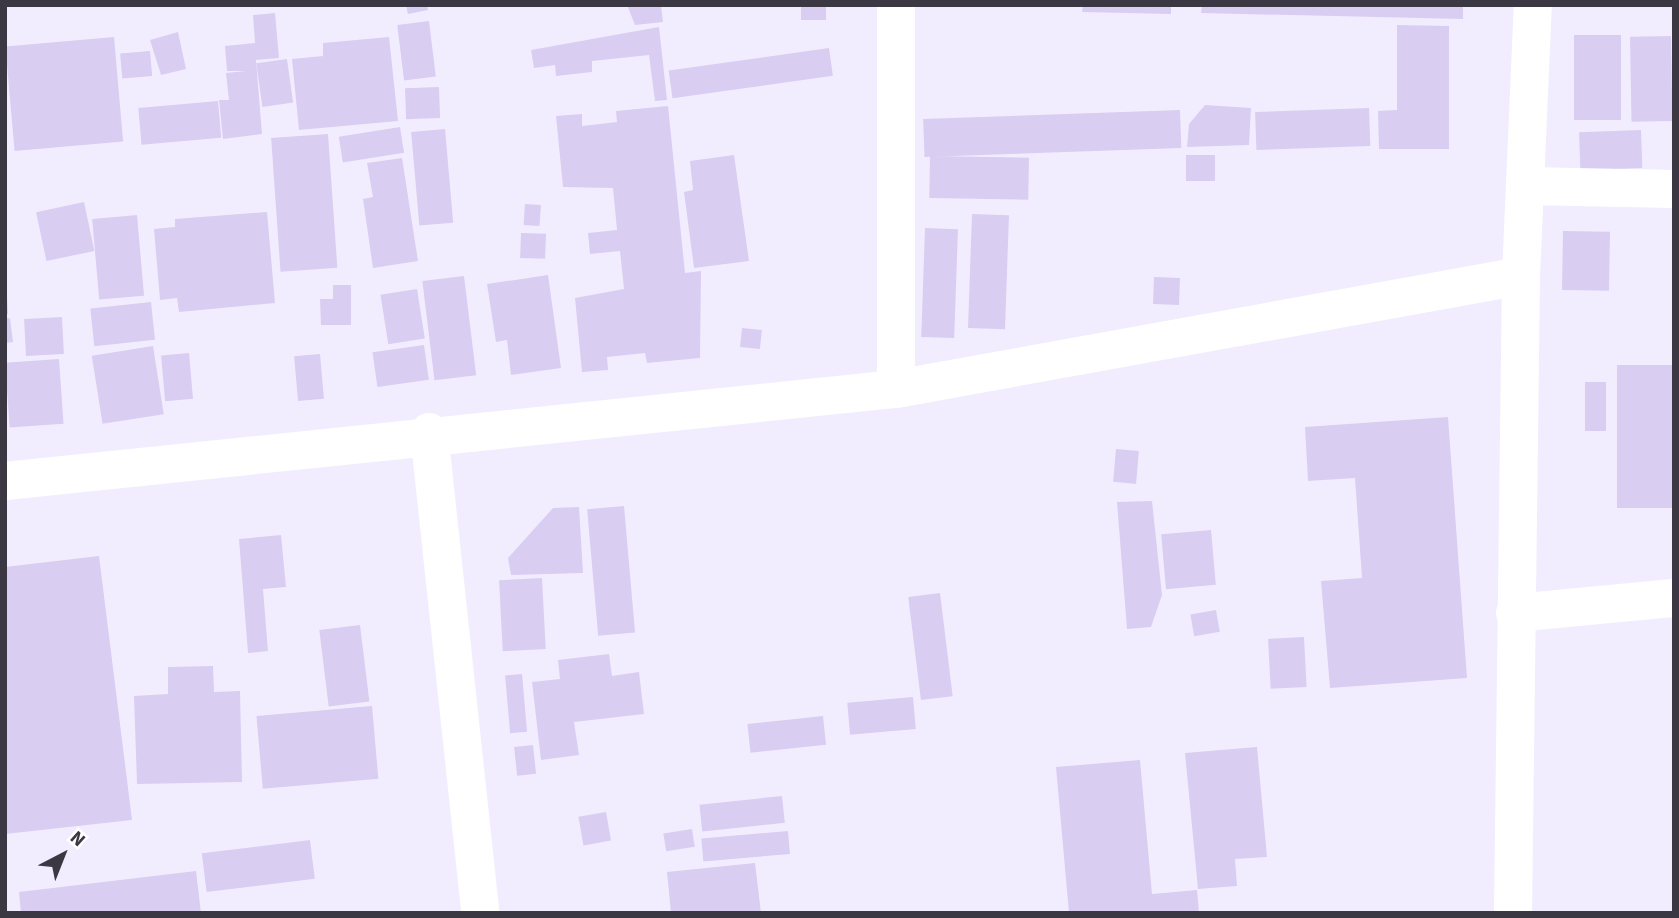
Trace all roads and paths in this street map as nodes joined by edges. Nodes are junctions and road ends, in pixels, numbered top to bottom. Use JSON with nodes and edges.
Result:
{"nodes":[{"id":1,"x":896,"y":5,"type":"edge"},
{"id":2,"x":1533,"y":5,"type":"edge"},
{"id":3,"x":1528,"y":186,"type":"junction"},
{"id":4,"x":1674,"y":189,"type":"edge"},
{"id":5,"x":1521,"y":276,"type":"junction"},
{"id":6,"x":896,"y":389,"type":"junction"},
{"id":7,"x":429,"y":432,"type":"junction"},
{"id":8,"x":5,"y":481,"type":"edge"},
{"id":9,"x":1674,"y":598,"type":"edge"},
{"id":10,"x":1515,"y":613,"type":"junction"},
{"id":11,"x":480,"y":913,"type":"edge"},
{"id":12,"x":1513,"y":913,"type":"edge"}],
"edges":[{"from":1,"to":6,"type":"street"},
{"from":2,"to":3,"type":"street"},
{"from":3,"to":4,"type":"street"},
{"from":3,"to":5,"type":"street"},
{"from":5,"to":6,"type":"street"},
{"from":5,"to":10,"type":"street"},
{"from":6,"to":7,"type":"street"},
{"from":7,"to":8,"type":"street"},
{"from":7,"to":11,"type":"street"},
{"from":9,"to":10,"type":"street"},
{"from":10,"to":12,"type":"street"}]}
